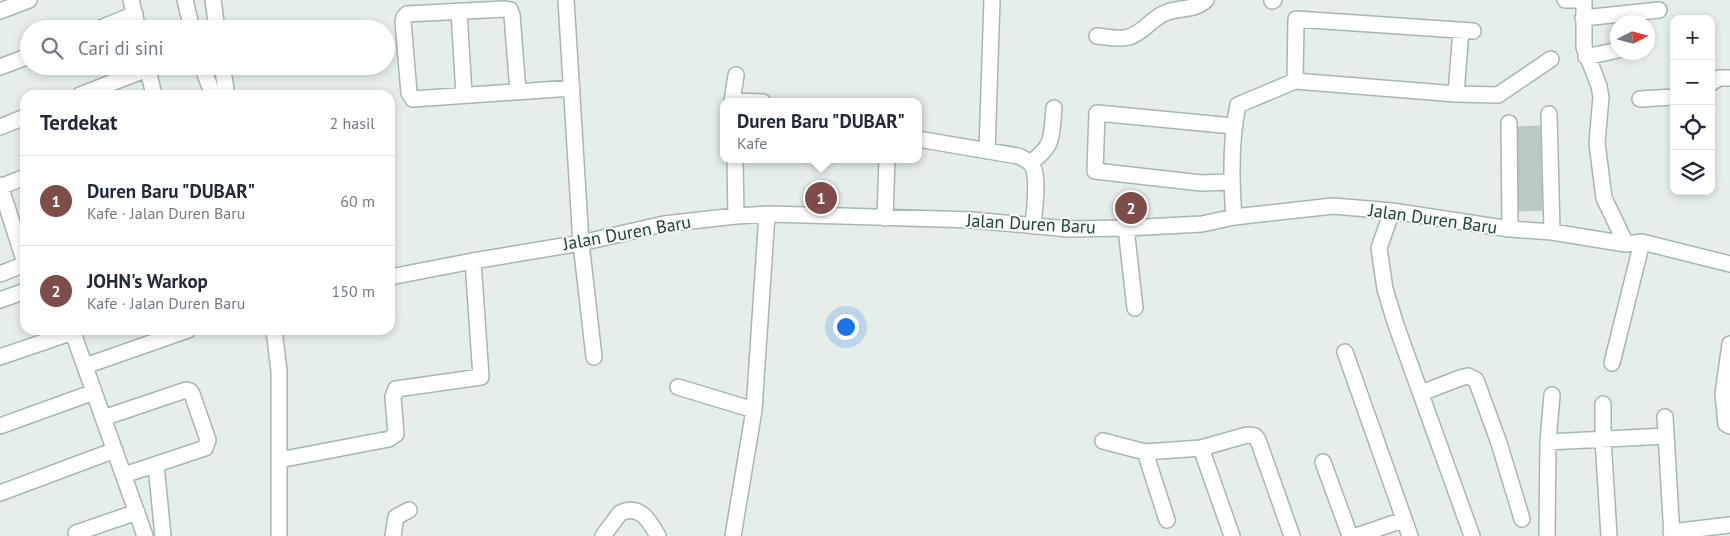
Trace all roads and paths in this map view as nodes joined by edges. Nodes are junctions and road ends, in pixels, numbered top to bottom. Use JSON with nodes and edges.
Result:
{"nodes":[{"id":1,"x":29,"y":0,"type":"edge"},
{"id":2,"x":185,"y":0,"type":"edge"},
{"id":3,"x":213,"y":0,"type":"edge"},
{"id":4,"x":566,"y":0,"type":"edge"},
{"id":5,"x":992,"y":0,"type":"edge"},
{"id":6,"x":1206,"y":0,"type":"edge"},
{"id":7,"x":1565,"y":0,"type":"edge"},
{"id":8,"x":1584,"y":0,"type":"edge"},
{"id":9,"x":1659,"y":10,"type":"dead end"},
{"id":10,"x":459,"y":11,"type":"junction"},
{"id":11,"x":0,"y":12,"type":"edge"},
{"id":12,"x":135,"y":14,"type":"edge"},
{"id":13,"x":1583,"y":18,"type":"junction"},
{"id":14,"x":120,"y":20,"type":"edge"},
{"id":15,"x":190,"y":20,"type":"edge"},
{"id":16,"x":215,"y":20,"type":"edge"},
{"id":17,"x":1097,"y":36,"type":"dead end"},
{"id":18,"x":1610,"y":52,"type":"edge"},
{"id":19,"x":1586,"y":57,"type":"junction"},
{"id":20,"x":20,"y":59,"type":"edge"},
{"id":21,"x":1551,"y":59,"type":"dead end"},
{"id":22,"x":0,"y":67,"type":"edge"},
{"id":23,"x":130,"y":75,"type":"edge"},
{"id":24,"x":151,"y":75,"type":"edge"},
{"id":25,"x":205,"y":75,"type":"edge"},
{"id":26,"x":224,"y":75,"type":"edge"},
{"id":27,"x":736,"y":75,"type":"dead end"},
{"id":28,"x":1730,"y":78,"type":"edge"},
{"id":29,"x":1715,"y":80,"type":"edge"},
{"id":30,"x":1295,"y":81,"type":"junction"},
{"id":31,"x":572,"y":88,"type":"junction"},
{"id":32,"x":92,"y":90,"type":"edge"},
{"id":33,"x":153,"y":90,"type":"edge"},
{"id":34,"x":211,"y":90,"type":"edge"},
{"id":35,"x":226,"y":90,"type":"edge"},
{"id":36,"x":518,"y":92,"type":"junction"},
{"id":37,"x":1456,"y":94,"type":"junction"},
{"id":38,"x":464,"y":95,"type":"junction"},
{"id":39,"x":1670,"y":97,"type":"edge"},
{"id":40,"x":732,"y":98,"type":"edge"},
{"id":41,"x":1640,"y":100,"type":"dead end"},
{"id":42,"x":1054,"y":108,"type":"dead end"},
{"id":43,"x":1550,"y":114,"type":"dead end"},
{"id":44,"x":20,"y":119,"type":"edge"},
{"id":45,"x":1509,"y":123,"type":"dead end"},
{"id":46,"x":1233,"y":126,"type":"junction"},
{"id":47,"x":0,"y":128,"type":"edge"},
{"id":48,"x":922,"y":140,"type":"edge"},
{"id":49,"x":987,"y":151,"type":"junction"},
{"id":50,"x":735,"y":163,"type":"edge"},
{"id":51,"x":887,"y":163,"type":"edge"},
{"id":52,"x":1030,"y":163,"type":"junction"},
{"id":53,"x":20,"y":179,"type":"edge"},
{"id":54,"x":1232,"y":182,"type":"junction"},
{"id":55,"x":0,"y":187,"type":"edge"},
{"id":56,"x":1392,"y":211,"type":"junction"},
{"id":57,"x":767,"y":214,"type":"junction"},
{"id":58,"x":736,"y":216,"type":"junction"},
{"id":59,"x":1234,"y":217,"type":"junction"},
{"id":60,"x":885,"y":218,"type":"junction"},
{"id":61,"x":1034,"y":226,"type":"junction"},
{"id":62,"x":1126,"y":228,"type":"junction"},
{"id":63,"x":1510,"y":229,"type":"junction"},
{"id":64,"x":1552,"y":232,"type":"junction"},
{"id":65,"x":581,"y":242,"type":"junction"},
{"id":66,"x":1642,"y":242,"type":"junction"},
{"id":67,"x":1626,"y":244,"type":"junction"},
{"id":68,"x":20,"y":249,"type":"edge"},
{"id":69,"x":473,"y":260,"type":"junction"},
{"id":70,"x":1730,"y":264,"type":"edge"},
{"id":71,"x":20,"y":266,"type":"edge"},
{"id":72,"x":0,"y":274,"type":"edge"},
{"id":73,"x":395,"y":276,"type":"edge"},
{"id":74,"x":20,"y":293,"type":"edge"},
{"id":75,"x":0,"y":300,"type":"edge"},
{"id":76,"x":1135,"y":308,"type":"dead end"},
{"id":77,"x":61,"y":335,"type":"edge"},
{"id":78,"x":73,"y":335,"type":"edge"},
{"id":79,"x":174,"y":335,"type":"edge"},
{"id":80,"x":275,"y":335,"type":"edge"},
{"id":81,"x":1730,"y":344,"type":"edge"},
{"id":82,"x":1345,"y":352,"type":"dead end"},
{"id":83,"x":0,"y":357,"type":"edge"},
{"id":84,"x":594,"y":358,"type":"dead end"},
{"id":85,"x":1612,"y":363,"type":"dead end"},
{"id":86,"x":85,"y":366,"type":"junction"},
{"id":87,"x":678,"y":387,"type":"dead end"},
{"id":88,"x":94,"y":392,"type":"junction"},
{"id":89,"x":1421,"y":393,"type":"junction"},
{"id":90,"x":1552,"y":395,"type":"dead end"},
{"id":91,"x":1603,"y":404,"type":"dead end"},
{"id":92,"x":754,"y":410,"type":"junction"},
{"id":93,"x":1665,"y":417,"type":"dead end"},
{"id":94,"x":103,"y":418,"type":"junction"},
{"id":95,"x":1728,"y":425,"type":"edge"},
{"id":96,"x":0,"y":426,"type":"edge"},
{"id":97,"x":1666,"y":436,"type":"junction"},
{"id":98,"x":1603,"y":439,"type":"junction"},
{"id":99,"x":1103,"y":441,"type":"dead end"},
{"id":100,"x":1548,"y":442,"type":"junction"},
{"id":101,"x":1201,"y":448,"type":"junction"},
{"id":102,"x":115,"y":450,"type":"junction"},
{"id":103,"x":1145,"y":452,"type":"junction"},
{"id":104,"x":279,"y":460,"type":"junction"},
{"id":105,"x":1323,"y":462,"type":"dead end"},
{"id":106,"x":156,"y":465,"type":"junction"},
{"id":107,"x":124,"y":475,"type":"junction"},
{"id":108,"x":0,"y":493,"type":"edge"},
{"id":109,"x":409,"y":510,"type":"dead end"},
{"id":110,"x":137,"y":512,"type":"junction"},
{"id":111,"x":1522,"y":519,"type":"dead end"},
{"id":112,"x":1167,"y":520,"type":"dead end"},
{"id":113,"x":1403,"y":520,"type":"junction"},
{"id":114,"x":1730,"y":525,"type":"edge"},
{"id":115,"x":1671,"y":534,"type":"edge"},
{"id":116,"x":74,"y":535,"type":"edge"},
{"id":117,"x":145,"y":536,"type":"edge"},
{"id":118,"x":164,"y":536,"type":"edge"},
{"id":119,"x":279,"y":536,"type":"edge"},
{"id":120,"x":393,"y":536,"type":"edge"},
{"id":121,"x":604,"y":536,"type":"edge"},
{"id":122,"x":658,"y":536,"type":"edge"},
{"id":123,"x":733,"y":536,"type":"edge"},
{"id":124,"x":1232,"y":536,"type":"edge"},
{"id":125,"x":1292,"y":536,"type":"edge"},
{"id":126,"x":1350,"y":536,"type":"edge"},
{"id":127,"x":1356,"y":536,"type":"edge"},
{"id":128,"x":1410,"y":536,"type":"edge"},
{"id":129,"x":1472,"y":536,"type":"edge"},
{"id":130,"x":1547,"y":536,"type":"edge"},
{"id":131,"x":1609,"y":536,"type":"edge"}],
"edges":[{"from":1,"to":11,"type":"street"},
{"from":2,"to":15,"type":"street"},
{"from":3,"to":16,"type":"street"},
{"from":4,"to":31,"type":"street"},
{"from":5,"to":49,"type":"street"},
{"from":6,"to":17,"type":"street"},
{"from":7,"to":8,"type":"street"},
{"from":8,"to":13,"type":"street"},
{"from":9,"to":13,"type":"street"},
{"from":10,"to":36,"type":"street"},
{"from":10,"to":38,"type":"street"},
{"from":10,"to":38,"type":"street"},
{"from":12,"to":14,"type":"street"},
{"from":13,"to":19,"type":"street"},
{"from":18,"to":19,"type":"street"},
{"from":19,"to":67,"type":"street"},
{"from":20,"to":22,"type":"street"},
{"from":21,"to":37,"type":"street"},
{"from":23,"to":32,"type":"street"},
{"from":24,"to":33,"type":"street"},
{"from":25,"to":34,"type":"street"},
{"from":26,"to":35,"type":"street"},
{"from":27,"to":40,"type":"street"},
{"from":28,"to":29,"type":"street"},
{"from":30,"to":37,"type":"street"},
{"from":30,"to":37,"type":"street"},
{"from":30,"to":46,"type":"street"},
{"from":31,"to":36,"type":"street"},
{"from":31,"to":65,"type":"street"},
{"from":36,"to":38,"type":"street"},
{"from":39,"to":41,"type":"street"},
{"from":42,"to":52,"type":"street"},
{"from":43,"to":64,"type":"street"},
{"from":44,"to":47,"type":"street"},
{"from":45,"to":63,"type":"street"},
{"from":46,"to":54,"type":"street"},
{"from":46,"to":54,"type":"street"},
{"from":48,"to":49,"type":"street"},
{"from":49,"to":52,"type":"street"},
{"from":50,"to":58,"type":"street"},
{"from":51,"to":60,"type":"street"},
{"from":52,"to":61,"type":"street"},
{"from":53,"to":55,"type":"street"},
{"from":54,"to":59,"type":"street"},
{"from":55,"to":68,"type":"street"},
{"from":56,"to":59,"type":"street","name":"Jalan Duren Baru"},
{"from":56,"to":63,"type":"street","name":"Jalan Duren Baru"},
{"from":56,"to":89,"type":"street"},
{"from":57,"to":58,"type":"street","name":"Jalan Duren Baru"},
{"from":57,"to":60,"type":"street","name":"Jalan Duren Baru"},
{"from":57,"to":92,"type":"street"},
{"from":58,"to":65,"type":"street","name":"Jalan Duren Baru"},
{"from":59,"to":62,"type":"street","name":"Jalan Duren Baru"},
{"from":60,"to":61,"type":"street","name":"Jalan Duren Baru"},
{"from":61,"to":62,"type":"street","name":"Jalan Duren Baru"},
{"from":62,"to":76,"type":"street"},
{"from":63,"to":64,"type":"street","name":"Jalan Duren Baru"},
{"from":64,"to":67,"type":"street","name":"Jalan Duren Baru"},
{"from":65,"to":69,"type":"street","name":"Jalan Duren Baru"},
{"from":65,"to":84,"type":"street"},
{"from":66,"to":67,"type":"street","name":"Jalan Duren Baru"},
{"from":66,"to":70,"type":"street","name":"Jalan Duren Baru"},
{"from":66,"to":85,"type":"street"},
{"from":69,"to":73,"type":"street","name":"Jalan Duren Baru"},
{"from":69,"to":104,"type":"street"},
{"from":71,"to":72,"type":"street"},
{"from":74,"to":75,"type":"street"},
{"from":77,"to":83,"type":"street"},
{"from":78,"to":86,"type":"street"},
{"from":79,"to":86,"type":"street"},
{"from":80,"to":104,"type":"street"},
{"from":81,"to":95,"type":"street"},
{"from":82,"to":113,"type":"street"},
{"from":86,"to":88,"type":"street"},
{"from":87,"to":92,"type":"street"},
{"from":88,"to":94,"type":"street"},
{"from":88,"to":96,"type":"street"},
{"from":89,"to":111,"type":"street"},
{"from":89,"to":129,"type":"street"},
{"from":90,"to":100,"type":"street"},
{"from":91,"to":98,"type":"street"},
{"from":92,"to":123,"type":"street"},
{"from":93,"to":97,"type":"street"},
{"from":94,"to":102,"type":"street"},
{"from":94,"to":106,"type":"street"},
{"from":97,"to":98,"type":"street"},
{"from":97,"to":115,"type":"street"},
{"from":98,"to":100,"type":"street"},
{"from":98,"to":131,"type":"street"},
{"from":99,"to":103,"type":"street"},
{"from":100,"to":130,"type":"street"},
{"from":101,"to":103,"type":"street"},
{"from":101,"to":124,"type":"street"},
{"from":101,"to":125,"type":"street"},
{"from":102,"to":107,"type":"street"},
{"from":102,"to":108,"type":"street"},
{"from":103,"to":112,"type":"street"},
{"from":104,"to":119,"type":"street"},
{"from":105,"to":126,"type":"street"},
{"from":106,"to":107,"type":"street"},
{"from":106,"to":118,"type":"street"},
{"from":107,"to":110,"type":"street"},
{"from":109,"to":120,"type":"street"},
{"from":110,"to":116,"type":"street"},
{"from":110,"to":117,"type":"street"},
{"from":113,"to":127,"type":"street"},
{"from":113,"to":128,"type":"street"},
{"from":114,"to":115,"type":"street"},
{"from":121,"to":122,"type":"street"}]}
